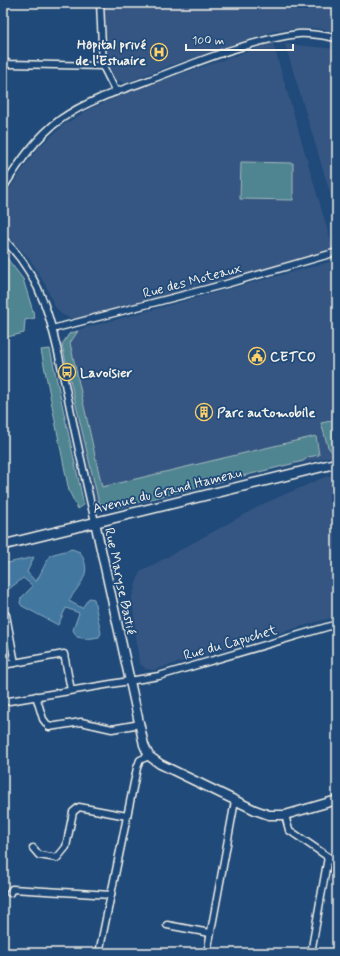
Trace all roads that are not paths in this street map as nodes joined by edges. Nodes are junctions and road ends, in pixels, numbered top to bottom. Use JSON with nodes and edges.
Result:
{"nodes":[{"id":1,"x":100,"y":3,"type":"edge"},
{"id":2,"x":337,"y":38,"type":"edge"},
{"id":3,"x":3,"y":61,"type":"edge"},
{"id":4,"x":103,"y":66,"type":"junction"},
{"id":5,"x":116,"y":92,"type":"junction"},
{"id":6,"x":3,"y":188,"type":"edge"},
{"id":7,"x":3,"y":239,"type":"edge"},
{"id":8,"x":337,"y":252,"type":"edge"},
{"id":9,"x":52,"y":329,"type":"junction"},
{"id":10,"x":337,"y":463,"type":"edge"},
{"id":11,"x":95,"y":522,"type":"junction"},
{"id":12,"x":3,"y":545,"type":"edge"},
{"id":13,"x":6,"y":615,"type":"dead end"},
{"id":14,"x":337,"y":624,"type":"edge"},
{"id":15,"x":15,"y":663,"type":"junction"},
{"id":16,"x":3,"y":665,"type":"edge"},
{"id":17,"x":130,"y":680,"type":"junction"},
{"id":18,"x":71,"y":690,"type":"junction"},
{"id":19,"x":36,"y":696,"type":"junction"},
{"id":20,"x":3,"y":702,"type":"edge"},
{"id":21,"x":140,"y":724,"type":"junction"},
{"id":22,"x":149,"y":756,"type":"junction"},
{"id":23,"x":337,"y":800,"type":"edge"},
{"id":24,"x":235,"y":801,"type":"junction"},
{"id":25,"x":285,"y":815,"type":"junction"},
{"id":26,"x":127,"y":816,"type":"junction"},
{"id":27,"x":33,"y":848,"type":"dead end"},
{"id":28,"x":328,"y":857,"type":"junction"},
{"id":29,"x":337,"y":863,"type":"edge"},
{"id":30,"x":10,"y":893,"type":"dead end"},
{"id":31,"x":110,"y":895,"type":"junction"},
{"id":32,"x":168,"y":925,"type":"dead end"},
{"id":33,"x":210,"y":933,"type":"junction"},
{"id":34,"x":99,"y":953,"type":"edge"},
{"id":35,"x":207,"y":953,"type":"edge"},
{"id":36,"x":311,"y":953,"type":"edge"}],
"edges":[{"from":1,"to":4,"type":"street"},
{"from":2,"to":5,"type":"street"},
{"from":3,"to":4,"type":"street"},
{"from":4,"to":5,"type":"street"},
{"from":5,"to":6,"type":"street"},
{"from":7,"to":9,"type":"street","name":"Rue Maryse Bastié"},
{"from":8,"to":9,"type":"street","name":"Rue des Moteaux"},
{"from":9,"to":11,"type":"street","name":"Rue Maryse Bastié"},
{"from":10,"to":11,"type":"main road","name":"Avenue du Grand Hameau"},
{"from":11,"to":12,"type":"main road","name":"Avenue du Grand Hameau"},
{"from":11,"to":17,"type":"street","name":"Rue Maryse Bastié"},
{"from":13,"to":15,"type":"street"},
{"from":14,"to":17,"type":"street","name":"Rue du Capuchet"},
{"from":15,"to":16,"type":"street"},
{"from":15,"to":18,"type":"street"},
{"from":17,"to":18,"type":"street","name":"Rue du Capuchet"},
{"from":17,"to":21,"type":"street","name":"Rue Maryse Bastié"},
{"from":18,"to":19,"type":"street","name":"Rue du Capuchet"},
{"from":19,"to":20,"type":"street","name":"Rue du Capuchet"},
{"from":19,"to":21,"type":"street"},
{"from":21,"to":22,"type":"street","name":"Rue Maryse Bastié"},
{"from":22,"to":24,"type":"street"},
{"from":22,"to":26,"type":"street"},
{"from":23,"to":25,"type":"street"},
{"from":24,"to":25,"type":"street"},
{"from":24,"to":33,"type":"street"},
{"from":25,"to":28,"type":"street"},
{"from":26,"to":27,"type":"street"},
{"from":26,"to":31,"type":"street"},
{"from":28,"to":29,"type":"street"},
{"from":28,"to":36,"type":"street"},
{"from":30,"to":31,"type":"street"},
{"from":31,"to":34,"type":"street"},
{"from":32,"to":33,"type":"street"},
{"from":33,"to":35,"type":"street"}]}
